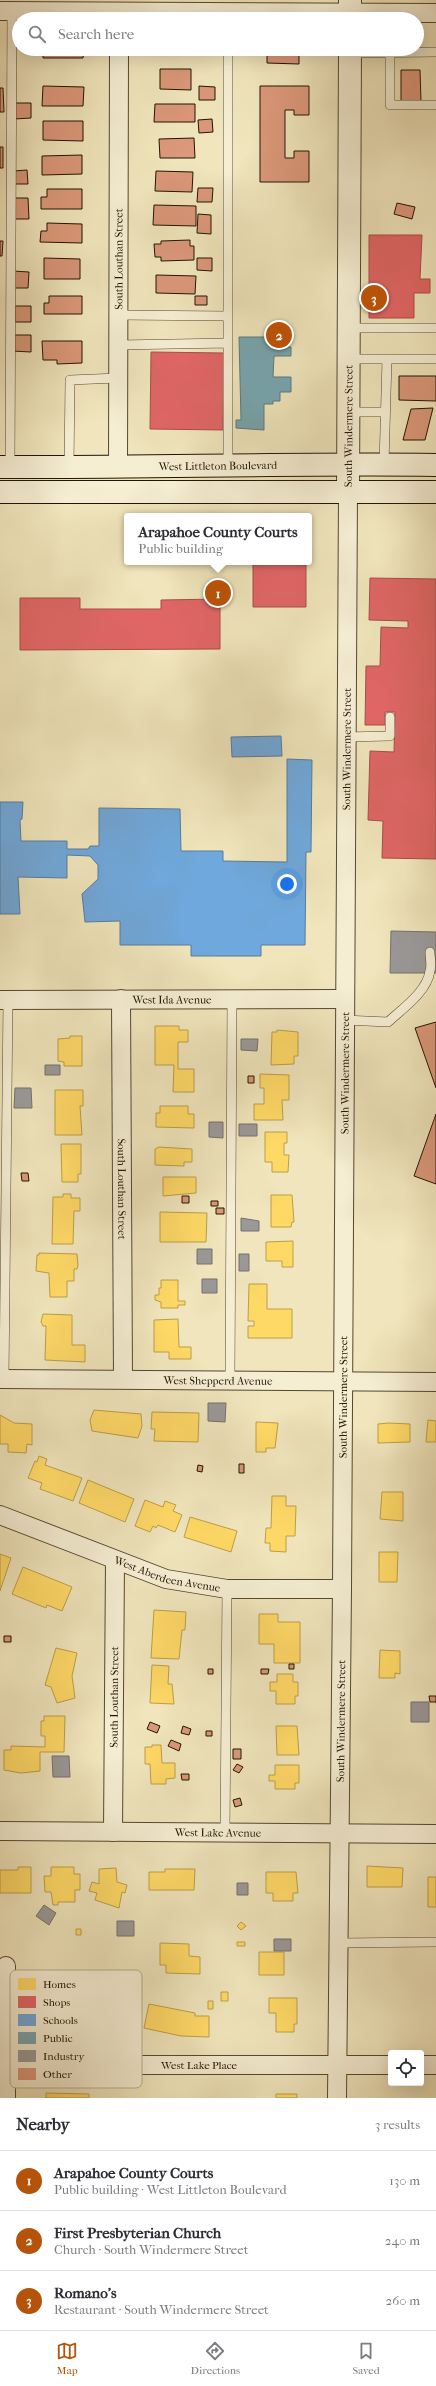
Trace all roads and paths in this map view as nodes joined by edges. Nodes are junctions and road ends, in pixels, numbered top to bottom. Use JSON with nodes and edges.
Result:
{"nodes":[{"id":1,"x":350,"y":10,"type":"edge"},
{"id":2,"x":6,"y":11,"type":"edge"},
{"id":3,"x":34,"y":12,"type":"edge"},
{"id":4,"x":301,"y":12,"type":"edge"},
{"id":5,"x":363,"y":12,"type":"edge"},
{"id":6,"x":436,"y":13,"type":"edge"},
{"id":7,"x":424,"y":14,"type":"edge"},
{"id":8,"x":424,"y":51,"type":"edge"},
{"id":9,"x":436,"y":52,"type":"edge"},
{"id":10,"x":119,"y":56,"type":"edge"},
{"id":11,"x":228,"y":56,"type":"edge"},
{"id":12,"x":350,"y":56,"type":"edge"},
{"id":13,"x":390,"y":56,"type":"edge"},
{"id":14,"x":436,"y":105,"type":"edge"},
{"id":15,"x":119,"y":315,"type":"junction"},
{"id":16,"x":228,"y":316,"type":"junction"},
{"id":17,"x":349,"y":328,"type":"junction"},
{"id":18,"x":436,"y":328,"type":"edge"},
{"id":19,"x":228,"y":343,"type":"junction"},
{"id":20,"x":119,"y":345,"type":"junction"},
{"id":21,"x":348,"y":359,"type":"junction"},
{"id":22,"x":387,"y":359,"type":"junction"},
{"id":23,"x":436,"y":359,"type":"edge"},
{"id":24,"x":118,"y":378,"type":"junction"},
{"id":25,"x":0,"y":379,"type":"edge"},
{"id":26,"x":10,"y":379,"type":"junction"},
{"id":27,"x":348,"y":412,"type":"junction"},
{"id":28,"x":385,"y":412,"type":"junction"},
{"id":29,"x":0,"y":436,"type":"edge"},
{"id":30,"x":10,"y":436,"type":"junction"},
{"id":31,"x":348,"y":464,"type":"junction"},
{"id":32,"x":384,"y":464,"type":"junction"},
{"id":33,"x":436,"y":464,"type":"edge"},
{"id":34,"x":228,"y":466,"type":"junction"},
{"id":35,"x":5,"y":467,"type":"edge"},
{"id":36,"x":69,"y":468,"type":"junction"},
{"id":37,"x":118,"y":468,"type":"junction"},
{"id":38,"x":0,"y":492,"type":"edge"},
{"id":39,"x":348,"y":492,"type":"junction"},
{"id":40,"x":436,"y":492,"type":"edge"},
{"id":41,"x":390,"y":717,"type":"dead end"},
{"id":42,"x":346,"y":737,"type":"junction"},
{"id":43,"x":430,"y":952,"type":"dead end"},
{"id":44,"x":121,"y":999,"type":"junction"},
{"id":45,"x":232,"y":999,"type":"junction"},
{"id":46,"x":344,"y":999,"type":"junction"},
{"id":47,"x":4,"y":1000,"type":"edge"},
{"id":48,"x":344,"y":1020,"type":"junction"},
{"id":49,"x":122,"y":1378,"type":"junction"},
{"id":50,"x":2,"y":1379,"type":"edge"},
{"id":51,"x":230,"y":1380,"type":"junction"},
{"id":52,"x":343,"y":1382,"type":"junction"},
{"id":53,"x":436,"y":1382,"type":"edge"},
{"id":54,"x":0,"y":1515,"type":"edge"},
{"id":55,"x":115,"y":1561,"type":"junction"},
{"id":56,"x":227,"y":1589,"type":"junction"},
{"id":57,"x":342,"y":1589,"type":"junction"},
{"id":58,"x":0,"y":1831,"type":"edge"},
{"id":59,"x":113,"y":1832,"type":"junction"},
{"id":60,"x":225,"y":1833,"type":"junction"},
{"id":61,"x":339,"y":1834,"type":"junction"},
{"id":62,"x":436,"y":1834,"type":"edge"},
{"id":63,"x":436,"y":1942,"type":"edge"},
{"id":64,"x":338,"y":1943,"type":"junction"},
{"id":65,"x":6,"y":1966,"type":"dead end"},
{"id":66,"x":337,"y":2064,"type":"junction"},
{"id":67,"x":7,"y":2065,"type":"junction"},
{"id":68,"x":10,"y":2065,"type":"edge"},
{"id":69,"x":142,"y":2065,"type":"edge"},
{"id":70,"x":388,"y":2065,"type":"edge"},
{"id":71,"x":424,"y":2065,"type":"edge"},
{"id":72,"x":436,"y":2065,"type":"edge"},
{"id":73,"x":6,"y":2098,"type":"edge"},
{"id":74,"x":337,"y":2098,"type":"edge"}],
"edges":[{"from":1,"to":4,"type":"street"},
{"from":1,"to":5,"type":"street"},
{"from":2,"to":3,"type":"street"},
{"from":2,"to":26,"type":"lane"},
{"from":6,"to":7,"type":"street"},
{"from":8,"to":9,"type":"lane"},
{"from":10,"to":15,"type":"street","name":"South Louthan Street"},
{"from":11,"to":16,"type":"lane"},
{"from":12,"to":17,"type":"main road","name":"South Windermere Street"},
{"from":13,"to":14,"type":"lane"},
{"from":15,"to":16,"type":"lane"},
{"from":15,"to":20,"type":"street","name":"South Louthan Street"},
{"from":16,"to":19,"type":"lane"},
{"from":17,"to":18,"type":"lane"},
{"from":17,"to":21,"type":"main road","name":"South Windermere Street"},
{"from":19,"to":20,"type":"lane"},
{"from":19,"to":34,"type":"lane"},
{"from":20,"to":24,"type":"street","name":"South Louthan Street"},
{"from":21,"to":22,"type":"lane"},
{"from":21,"to":27,"type":"main road","name":"South Windermere Street"},
{"from":22,"to":23,"type":"lane"},
{"from":22,"to":28,"type":"lane"},
{"from":24,"to":36,"type":"lane"},
{"from":24,"to":37,"type":"street","name":"South Louthan Street"},
{"from":25,"to":26,"type":"lane"},
{"from":26,"to":30,"type":"lane"},
{"from":27,"to":28,"type":"lane"},
{"from":27,"to":31,"type":"main road","name":"South Windermere Street"},
{"from":28,"to":32,"type":"lane"},
{"from":29,"to":30,"type":"lane"},
{"from":30,"to":35,"type":"lane"},
{"from":31,"to":32,"type":"main road","name":"West Littleton Boulevard"},
{"from":31,"to":34,"type":"main road","name":"West Littleton Boulevard"},
{"from":31,"to":39,"type":"main road","name":"South Windermere Street"},
{"from":32,"to":33,"type":"main road","name":"West Littleton Boulevard"},
{"from":34,"to":37,"type":"main road","name":"West Littleton Boulevard"},
{"from":35,"to":36,"type":"main road","name":"West Littleton Boulevard"},
{"from":36,"to":37,"type":"main road","name":"West Littleton Boulevard"},
{"from":38,"to":39,"type":"main road"},
{"from":39,"to":40,"type":"main road"},
{"from":39,"to":42,"type":"street","name":"South Windermere Street"},
{"from":41,"to":42,"type":"lane"},
{"from":42,"to":46,"type":"street","name":"South Windermere Street"},
{"from":43,"to":48,"type":"lane"},
{"from":44,"to":45,"type":"street","name":"West Ida Avenue"},
{"from":44,"to":47,"type":"street","name":"West Ida Avenue"},
{"from":44,"to":49,"type":"street","name":"South Louthan Street"},
{"from":45,"to":46,"type":"street","name":"West Ida Avenue"},
{"from":45,"to":51,"type":"lane"},
{"from":46,"to":48,"type":"street","name":"South Windermere Street"},
{"from":47,"to":50,"type":"lane"},
{"from":48,"to":52,"type":"street","name":"South Windermere Street"},
{"from":49,"to":50,"type":"street","name":"West Shepperd Avenue"},
{"from":49,"to":51,"type":"street","name":"West Shepperd Avenue"},
{"from":51,"to":52,"type":"street","name":"West Shepperd Avenue"},
{"from":52,"to":53,"type":"street","name":"West Shepperd Avenue"},
{"from":52,"to":57,"type":"street","name":"South Windermere Street"},
{"from":54,"to":55,"type":"street","name":"West Aberdeen Avenue"},
{"from":55,"to":56,"type":"street","name":"West Aberdeen Avenue"},
{"from":55,"to":59,"type":"street","name":"South Louthan Street"},
{"from":56,"to":57,"type":"street","name":"West Aberdeen Avenue"},
{"from":56,"to":60,"type":"lane"},
{"from":57,"to":61,"type":"street","name":"South Windermere Street"},
{"from":58,"to":59,"type":"street","name":"West Lake Avenue"},
{"from":59,"to":60,"type":"street","name":"West Lake Avenue"},
{"from":60,"to":61,"type":"street","name":"West Lake Avenue"},
{"from":61,"to":62,"type":"street","name":"West Lake Avenue"},
{"from":61,"to":64,"type":"street","name":"South Windermere Street"},
{"from":63,"to":64,"type":"lane"},
{"from":64,"to":66,"type":"street","name":"South Windermere Street"},
{"from":65,"to":67,"type":"street"},
{"from":66,"to":69,"type":"street","name":"West Lake Place"},
{"from":66,"to":70,"type":"street","name":"West Lake Place"},
{"from":66,"to":74,"type":"street","name":"South Windermere Street"},
{"from":67,"to":68,"type":"street","name":"West Lake Place"},
{"from":67,"to":73,"type":"street"},
{"from":71,"to":72,"type":"street"}]}
